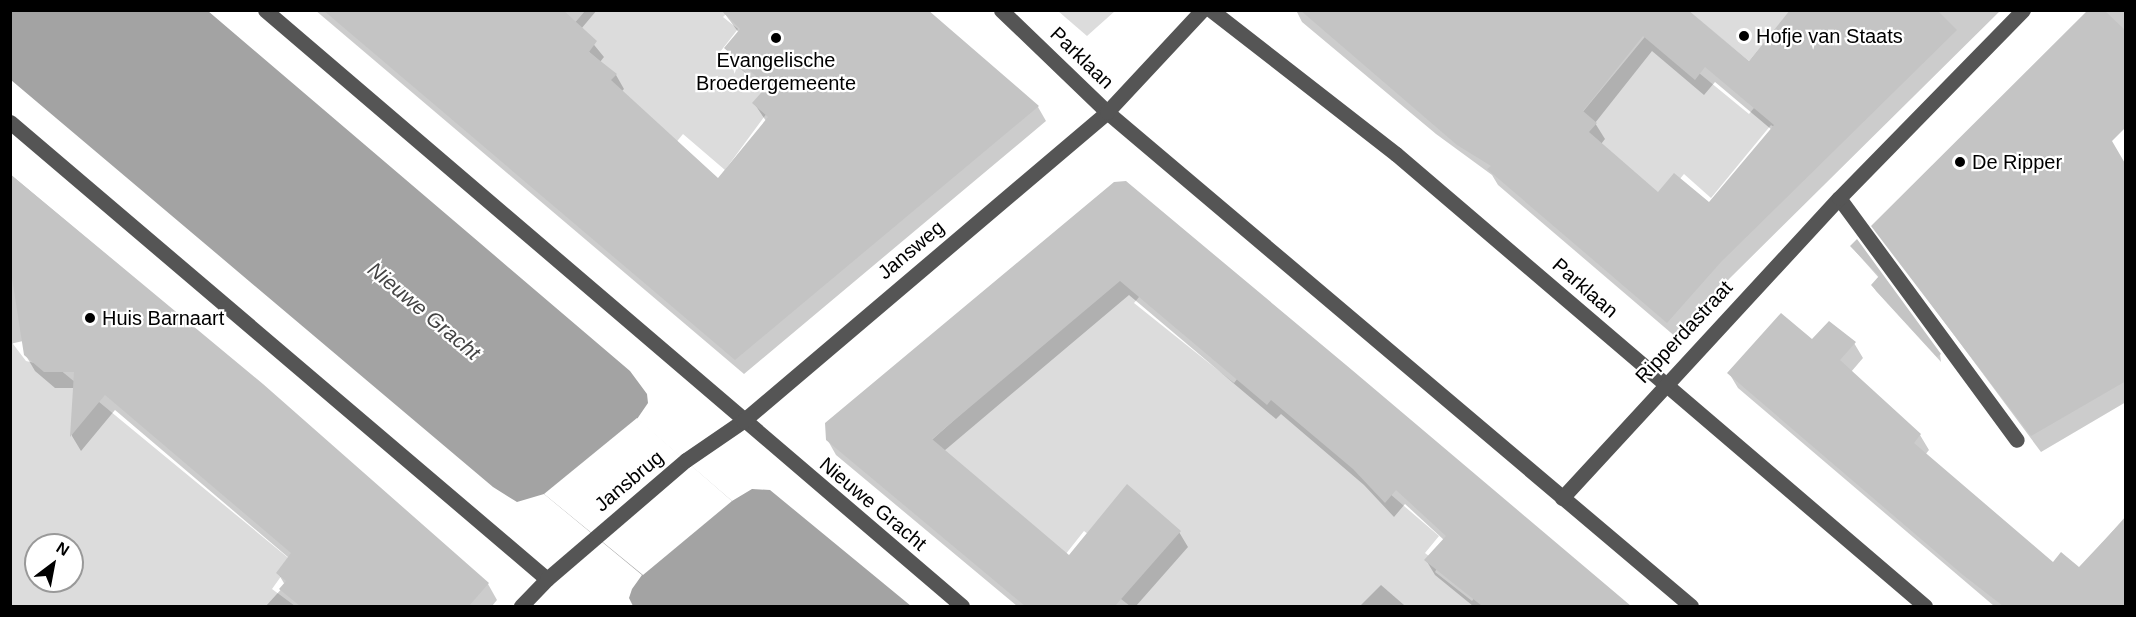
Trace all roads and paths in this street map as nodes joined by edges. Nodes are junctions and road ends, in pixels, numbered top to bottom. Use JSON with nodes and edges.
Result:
{"nodes":[{"id":1,"x":265,"y":10,"type":"edge"},
{"id":2,"x":1001,"y":10,"type":"edge"},
{"id":3,"x":1202,"y":10,"type":"edge"},
{"id":4,"x":1211,"y":10,"type":"edge"},
{"id":5,"x":2024,"y":10,"type":"edge"},
{"id":6,"x":1107,"y":112,"type":"junction"},
{"id":7,"x":10,"y":122,"type":"edge"},
{"id":8,"x":1839,"y":198,"type":"junction"},
{"id":9,"x":1664,"y":383,"type":"junction"},
{"id":10,"x":743,"y":421,"type":"junction"},
{"id":11,"x":2017,"y":440,"type":"dead end"},
{"id":12,"x":1562,"y":498,"type":"junction"},
{"id":13,"x":547,"y":579,"type":"junction"},
{"id":14,"x":521,"y":606,"type":"edge"},
{"id":15,"x":962,"y":606,"type":"edge"},
{"id":16,"x":1691,"y":606,"type":"edge"},
{"id":17,"x":1924,"y":606,"type":"edge"}],
"edges":[{"from":1,"to":10,"type":"street","name":"Nieuwe Gracht"},
{"from":2,"to":6,"type":"street","name":"Parklaan"},
{"from":3,"to":6,"type":"street","name":"Parklaan"},
{"from":4,"to":9,"type":"street","name":"Parklaan"},
{"from":5,"to":8,"type":"street","name":"Ripperdastraat"},
{"from":6,"to":10,"type":"street","name":"Jansweg"},
{"from":6,"to":12,"type":"street","name":"Parklaan"},
{"from":7,"to":13,"type":"street"},
{"from":8,"to":9,"type":"street","name":"Ripperdastraat"},
{"from":8,"to":11,"type":"street"},
{"from":9,"to":12,"type":"street","name":"Ripperdastraat"},
{"from":9,"to":17,"type":"street","name":"Parklaan"},
{"from":10,"to":13,"type":"street","name":"Jansbrug"},
{"from":10,"to":15,"type":"street","name":"Nieuwe Gracht"},
{"from":12,"to":16,"type":"street","name":"Parklaan"},
{"from":13,"to":14,"type":"street","name":"Jansbrug"}]}
